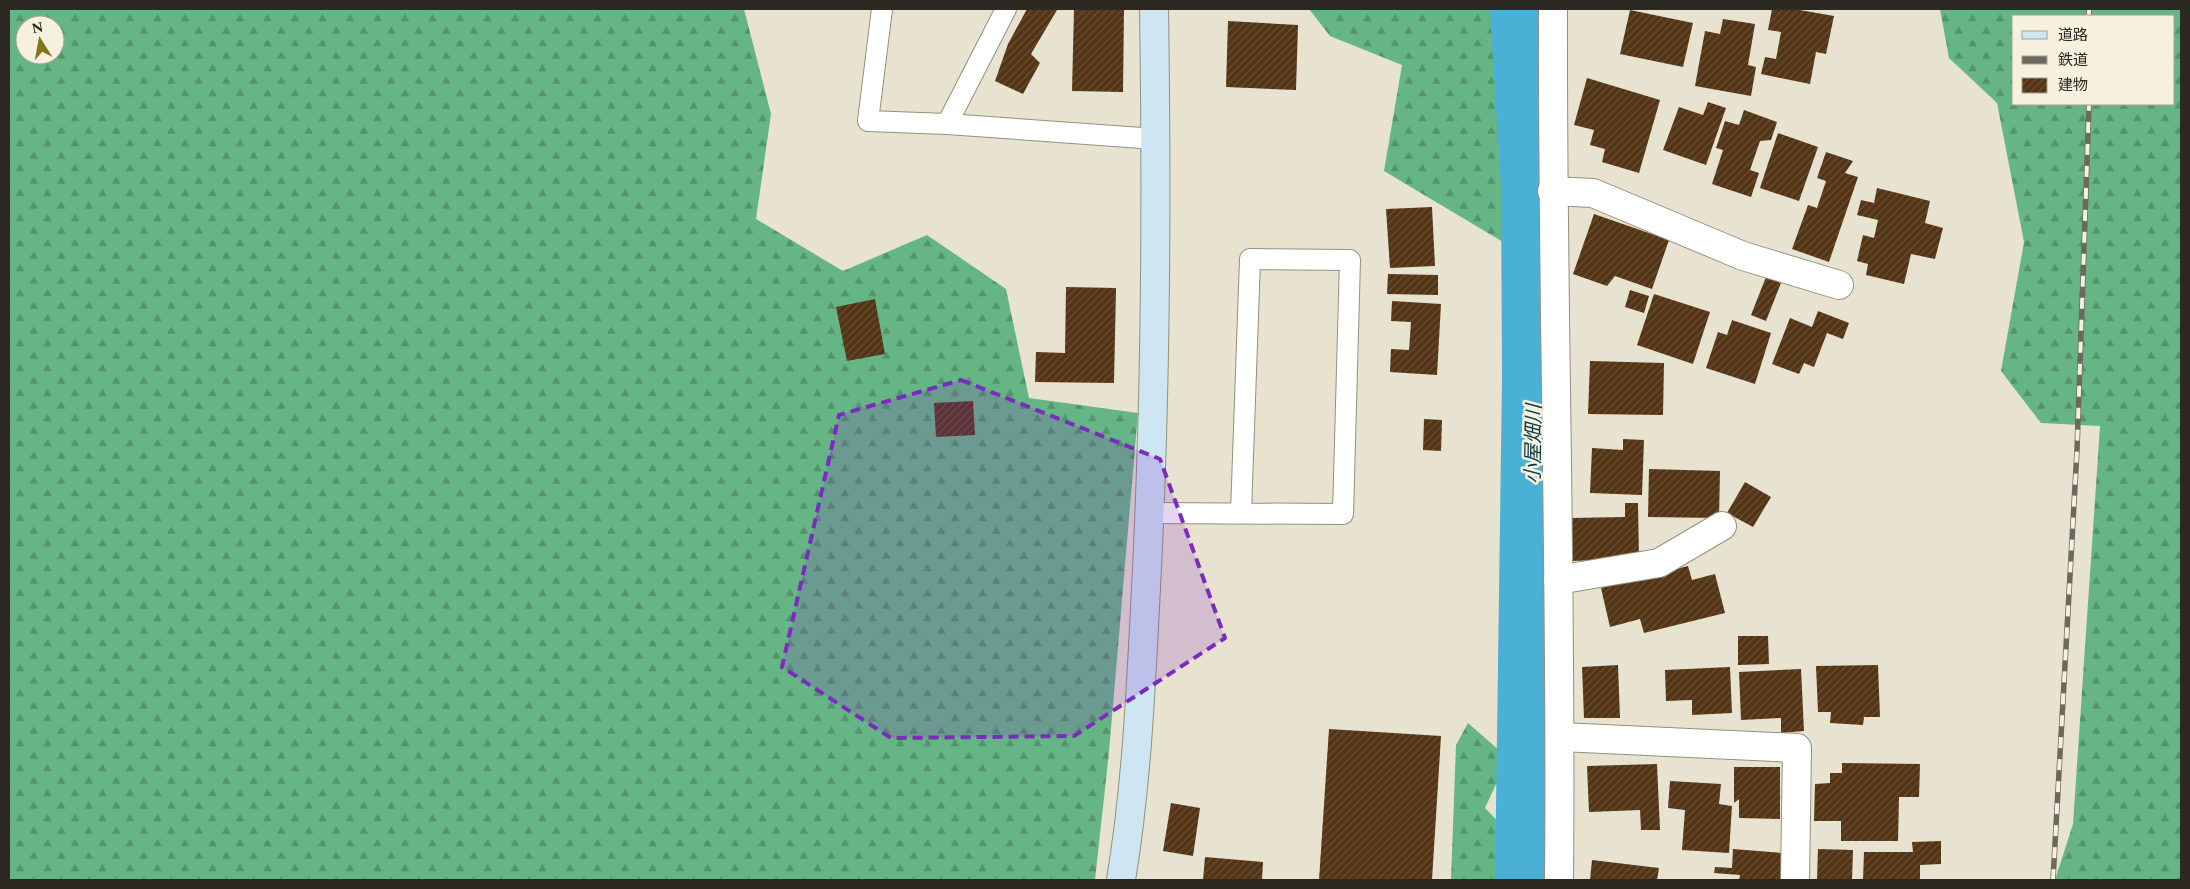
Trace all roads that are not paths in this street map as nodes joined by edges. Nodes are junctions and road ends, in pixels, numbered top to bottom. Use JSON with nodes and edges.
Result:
{"nodes":[{"id":1,"x":882,"y":9,"type":"edge"},
{"id":2,"x":1006,"y":9,"type":"edge"},
{"id":3,"x":1154,"y":9,"type":"edge"},
{"id":4,"x":1553,"y":9,"type":"edge"},
{"id":5,"x":947,"y":124,"type":"junction"},
{"id":6,"x":1156,"y":139,"type":"junction"},
{"id":7,"x":1552,"y":191,"type":"junction"},
{"id":8,"x":1839,"y":285,"type":"dead end"},
{"id":9,"x":1150,"y":513,"type":"junction"},
{"id":10,"x":1241,"y":513,"type":"junction"},
{"id":11,"x":1722,"y":526,"type":"dead end"},
{"id":12,"x":1558,"y":580,"type":"junction"},
{"id":13,"x":1561,"y":737,"type":"junction"},
{"id":14,"x":1122,"y":880,"type":"edge"},
{"id":15,"x":1559,"y":880,"type":"edge"},
{"id":16,"x":1795,"y":880,"type":"edge"}],
"edges":[{"from":1,"to":5,"type":"lane"},
{"from":2,"to":5,"type":"lane"},
{"from":3,"to":6,"type":"street"},
{"from":4,"to":7,"type":"street"},
{"from":5,"to":6,"type":"lane"},
{"from":6,"to":9,"type":"street"},
{"from":7,"to":8,"type":"street"},
{"from":7,"to":12,"type":"street"},
{"from":9,"to":10,"type":"lane"},
{"from":9,"to":14,"type":"street"},
{"from":10,"to":10,"type":"lane"},
{"from":11,"to":12,"type":"street"},
{"from":12,"to":13,"type":"street"},
{"from":13,"to":15,"type":"street"},
{"from":13,"to":16,"type":"street"}]}
